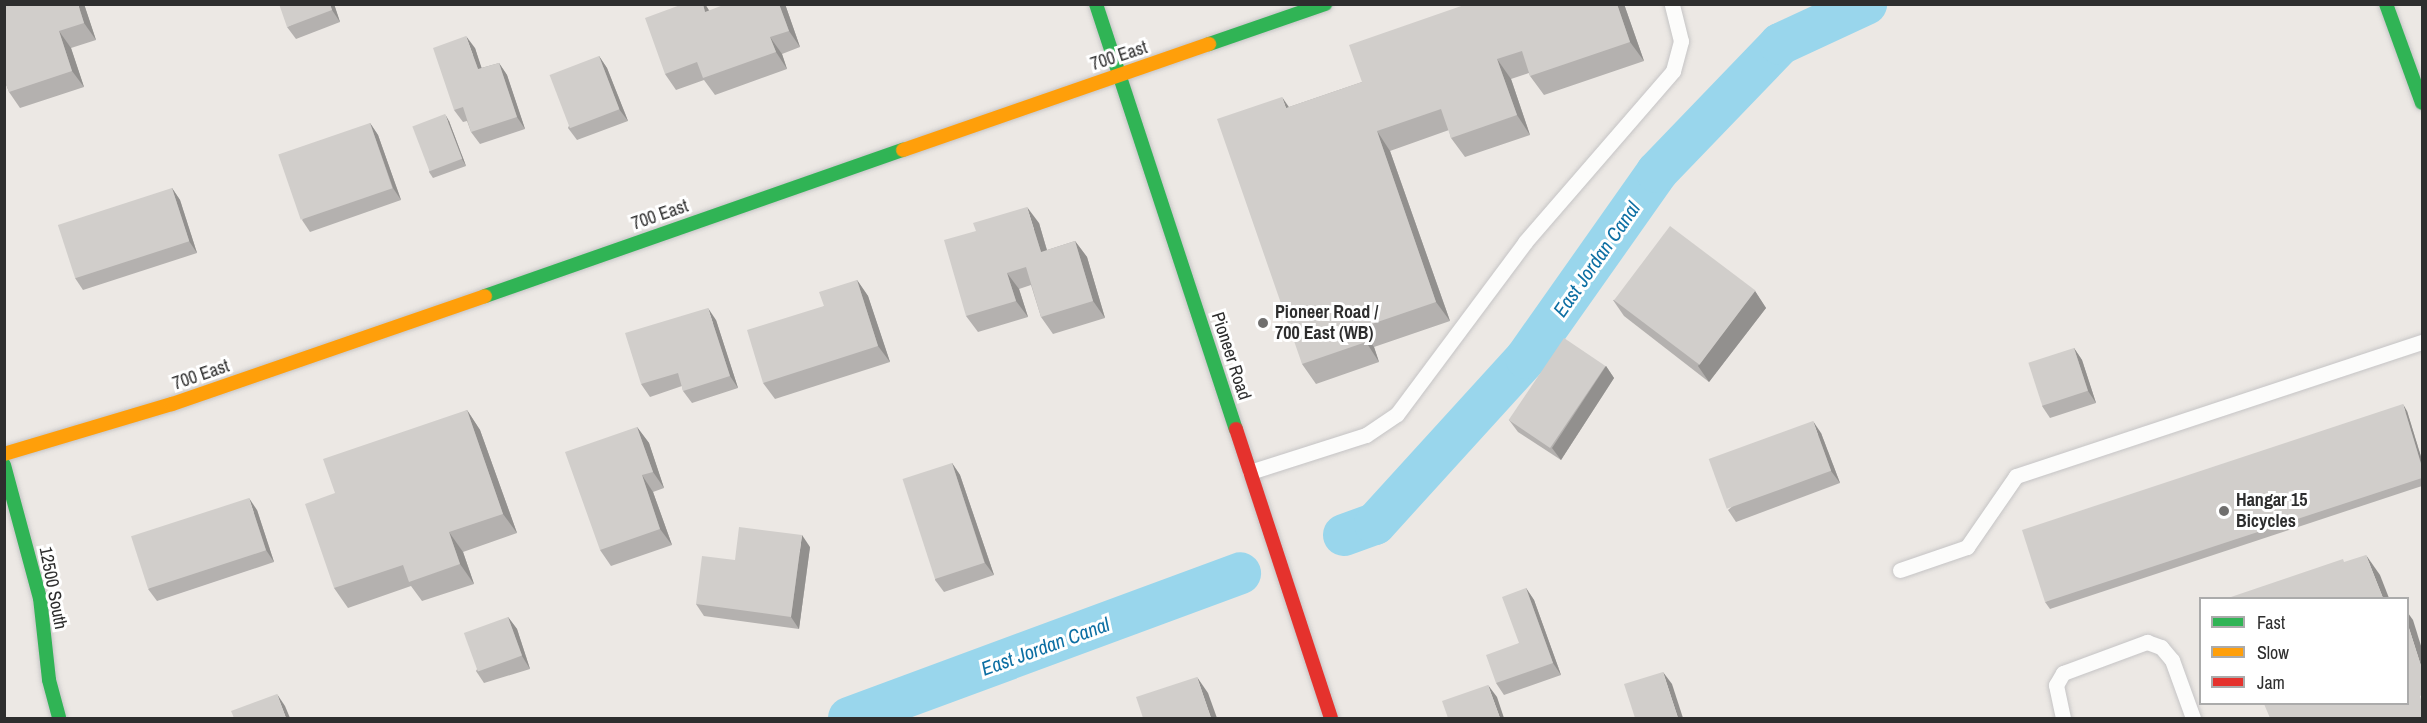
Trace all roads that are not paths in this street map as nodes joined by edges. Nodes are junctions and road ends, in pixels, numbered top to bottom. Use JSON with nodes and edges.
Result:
{"nodes":[{"id":1,"x":1096,"y":4,"type":"edge"},
{"id":2,"x":1325,"y":4,"type":"edge"},
{"id":3,"x":1672,"y":4,"type":"edge"},
{"id":4,"x":2386,"y":4,"type":"edge"},
{"id":5,"x":1119,"y":75,"type":"junction"},
{"id":6,"x":2422,"y":103,"type":"edge"},
{"id":7,"x":2422,"y":342,"type":"edge"},
{"id":8,"x":4,"y":454,"type":"edge"},
{"id":9,"x":4,"y":465,"type":"edge"},
{"id":10,"x":1250,"y":472,"type":"junction"},
{"id":11,"x":1900,"y":570,"type":"dead end"},
{"id":12,"x":59,"y":718,"type":"edge"},
{"id":13,"x":1331,"y":718,"type":"edge"},
{"id":14,"x":2063,"y":718,"type":"edge"},
{"id":15,"x":2193,"y":718,"type":"edge"}],
"edges":[{"from":1,"to":5,"type":"street","name":"Pioneer Road"},
{"from":2,"to":5,"type":"street","name":"700 East"},
{"from":3,"to":10,"type":"lane"},
{"from":4,"to":6,"type":"street"},
{"from":5,"to":8,"type":"street","name":"700 East"},
{"from":5,"to":10,"type":"street","name":"Pioneer Road"},
{"from":7,"to":11,"type":"lane"},
{"from":9,"to":12,"type":"street","name":"12500 South"},
{"from":10,"to":13,"type":"street","name":"Pioneer Road"},
{"from":14,"to":15,"type":"lane"}]}
